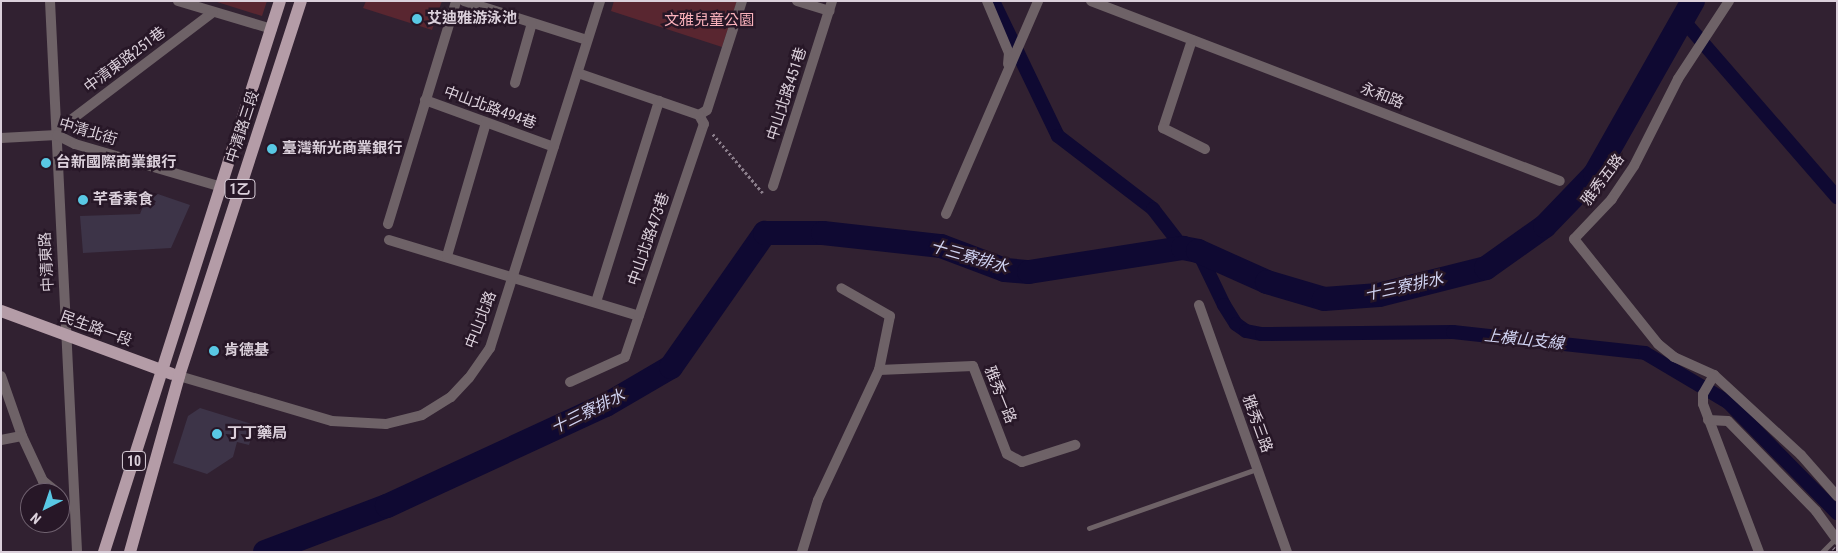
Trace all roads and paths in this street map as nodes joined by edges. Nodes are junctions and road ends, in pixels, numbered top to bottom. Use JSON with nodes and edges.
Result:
{"nodes":[{"id":1,"x":50,"y":1,"type":"edge"},
{"id":2,"x":178,"y":1,"type":"edge"},
{"id":3,"x":280,"y":1,"type":"edge"},
{"id":4,"x":301,"y":1,"type":"edge"},
{"id":5,"x":456,"y":1,"type":"edge"},
{"id":6,"x":464,"y":1,"type":"edge"},
{"id":7,"x":600,"y":1,"type":"edge"},
{"id":8,"x":742,"y":1,"type":"edge"},
{"id":9,"x":797,"y":1,"type":"edge"},
{"id":10,"x":987,"y":1,"type":"edge"},
{"id":11,"x":1038,"y":1,"type":"edge"},
{"id":12,"x":1091,"y":1,"type":"edge"},
{"id":13,"x":1729,"y":1,"type":"edge"},
{"id":14,"x":831,"y":6,"type":"edge"},
{"id":15,"x":213,"y":12,"type":"junction"},
{"id":16,"x":532,"y":23,"type":"junction"},
{"id":17,"x":272,"y":29,"type":"junction"},
{"id":18,"x":587,"y":40,"type":"junction"},
{"id":19,"x":1192,"y":40,"type":"junction"},
{"id":20,"x":1008,"y":70,"type":"junction"},
{"id":21,"x":578,"y":74,"type":"junction"},
{"id":22,"x":515,"y":82,"type":"dead end"},
{"id":23,"x":425,"y":100,"type":"junction"},
{"id":24,"x":658,"y":101,"type":"junction"},
{"id":25,"x":701,"y":119,"type":"junction"},
{"id":26,"x":486,"y":123,"type":"junction"},
{"id":27,"x":57,"y":135,"type":"junction"},
{"id":28,"x":1,"y":138,"type":"edge"},
{"id":29,"x":554,"y":147,"type":"junction"},
{"id":30,"x":1205,"y":149,"type":"dead end"},
{"id":31,"x":1560,"y":181,"type":"dead end"},
{"id":32,"x":773,"y":186,"type":"joint"},
{"id":33,"x":222,"y":187,"type":"junction"},
{"id":34,"x":946,"y":214,"type":"dead end"},
{"id":35,"x":388,"y":224,"type":"dead end"},
{"id":36,"x":389,"y":240,"type":"dead end"},
{"id":37,"x":447,"y":256,"type":"junction"},
{"id":38,"x":513,"y":276,"type":"junction"},
{"id":39,"x":841,"y":288,"type":"dead end"},
{"id":40,"x":596,"y":302,"type":"junction"},
{"id":41,"x":1199,"y":305,"type":"dead end"},
{"id":42,"x":1,"y":311,"type":"edge"},
{"id":43,"x":639,"y":316,"type":"junction"},
{"id":44,"x":66,"y":335,"type":"junction"},
{"id":45,"x":879,"y":370,"type":"junction"},
{"id":46,"x":164,"y":371,"type":"junction"},
{"id":47,"x":1714,"y":375,"type":"junction"},
{"id":48,"x":1,"y":376,"type":"edge"},
{"id":49,"x":179,"y":376,"type":"junction"},
{"id":50,"x":570,"y":382,"type":"dead end"},
{"id":51,"x":1708,"y":420,"type":"junction"},
{"id":52,"x":22,"y":436,"type":"junction"},
{"id":53,"x":1,"y":440,"type":"edge"},
{"id":54,"x":1075,"y":445,"type":"dead end"},
{"id":55,"x":1257,"y":468,"type":"junction"},
{"id":56,"x":45,"y":483,"type":"edge"},
{"id":57,"x":1837,"y":496,"type":"edge"},
{"id":58,"x":70,"y":503,"type":"edge"},
{"id":59,"x":73,"y":506,"type":"junction"},
{"id":60,"x":1088,"y":528,"type":"dead end"},
{"id":61,"x":1836,"y":538,"type":"edge"},
{"id":62,"x":77,"y":552,"type":"edge"},
{"id":63,"x":104,"y":552,"type":"edge"},
{"id":64,"x":130,"y":552,"type":"edge"},
{"id":65,"x":802,"y":552,"type":"edge"},
{"id":66,"x":1287,"y":552,"type":"edge"},
{"id":67,"x":1759,"y":552,"type":"edge"},
{"id":68,"x":1822,"y":552,"type":"edge"}],
"edges":[{"from":1,"to":27,"type":"street","name":"中清東路"},
{"from":2,"to":15,"type":"street"},
{"from":3,"to":17,"type":"main road","name":"中清路三段","number":"1乙"},
{"from":4,"to":49,"type":"main road","name":"中清路三段","number":"1乙"},
{"from":5,"to":23,"type":"street"},
{"from":6,"to":16,"type":"street"},
{"from":7,"to":18,"type":"street","name":"中山北路"},
{"from":8,"to":25,"type":"street","name":"中山北路473巷"},
{"from":9,"to":14,"type":"street","name":"中山北路451巷"},
{"from":10,"to":20,"type":"street"},
{"from":11,"to":20,"type":"street"},
{"from":12,"to":19,"type":"street","name":"永和路"},
{"from":13,"to":47,"type":"street","name":"雅秀五路"},
{"from":14,"to":32,"type":"street","name":"中山北路451巷"},
{"from":15,"to":17,"type":"street"},
{"from":15,"to":27,"type":"street","name":"中清東路251巷"},
{"from":16,"to":18,"type":"street"},
{"from":16,"to":22,"type":"street"},
{"from":17,"to":33,"type":"main road","name":"中清路三段","number":"1乙"},
{"from":18,"to":21,"type":"street","name":"中山北路"},
{"from":19,"to":30,"type":"street"},
{"from":19,"to":31,"type":"street","name":"永和路"},
{"from":20,"to":34,"type":"street"},
{"from":21,"to":24,"type":"street"},
{"from":21,"to":29,"type":"street","name":"中山北路"},
{"from":23,"to":26,"type":"street","name":"中山北路494巷"},
{"from":23,"to":35,"type":"street","name":"中山北路494巷"},
{"from":24,"to":25,"type":"street"},
{"from":24,"to":40,"type":"street","name":"中山北路473巷"},
{"from":25,"to":32,"type":"path"},
{"from":25,"to":43,"type":"street","name":"中山北路473巷"},
{"from":26,"to":29,"type":"street","name":"中山北路494巷"},
{"from":26,"to":37,"type":"street"},
{"from":27,"to":28,"type":"street","name":"中清北街"},
{"from":27,"to":33,"type":"street","name":"中清北街"},
{"from":27,"to":44,"type":"street","name":"中清東路"},
{"from":29,"to":38,"type":"street","name":"中山北路"},
{"from":33,"to":46,"type":"main road","name":"中清路三段","number":"1乙"},
{"from":36,"to":37,"type":"street"},
{"from":37,"to":38,"type":"street"},
{"from":38,"to":40,"type":"street"},
{"from":38,"to":49,"type":"street","name":"中山北路"},
{"from":39,"to":45,"type":"street"},
{"from":40,"to":43,"type":"street"},
{"from":41,"to":55,"type":"street","name":"雅秀三路"},
{"from":42,"to":44,"type":"main road","name":"民生路一段"},
{"from":43,"to":50,"type":"street","name":"中山北路473巷"},
{"from":44,"to":46,"type":"main road","name":"民生路一段"},
{"from":44,"to":59,"type":"street","name":"中清東路"},
{"from":45,"to":54,"type":"street","name":"雅秀一路"},
{"from":45,"to":65,"type":"street"},
{"from":46,"to":49,"type":"main road","name":"民生路一段"},
{"from":46,"to":63,"type":"main road","number":"10"},
{"from":47,"to":51,"type":"street"},
{"from":47,"to":57,"type":"street"},
{"from":48,"to":52,"type":"street"},
{"from":49,"to":64,"type":"main road","number":"10"},
{"from":51,"to":61,"type":"street"},
{"from":51,"to":67,"type":"street"},
{"from":52,"to":53,"type":"street"},
{"from":52,"to":56,"type":"street"},
{"from":55,"to":60,"type":"lane"},
{"from":55,"to":66,"type":"street","name":"雅秀三路"},
{"from":58,"to":59,"type":"street"},
{"from":59,"to":62,"type":"street","name":"中清東路"},
{"from":61,"to":68,"type":"lane"}]}
